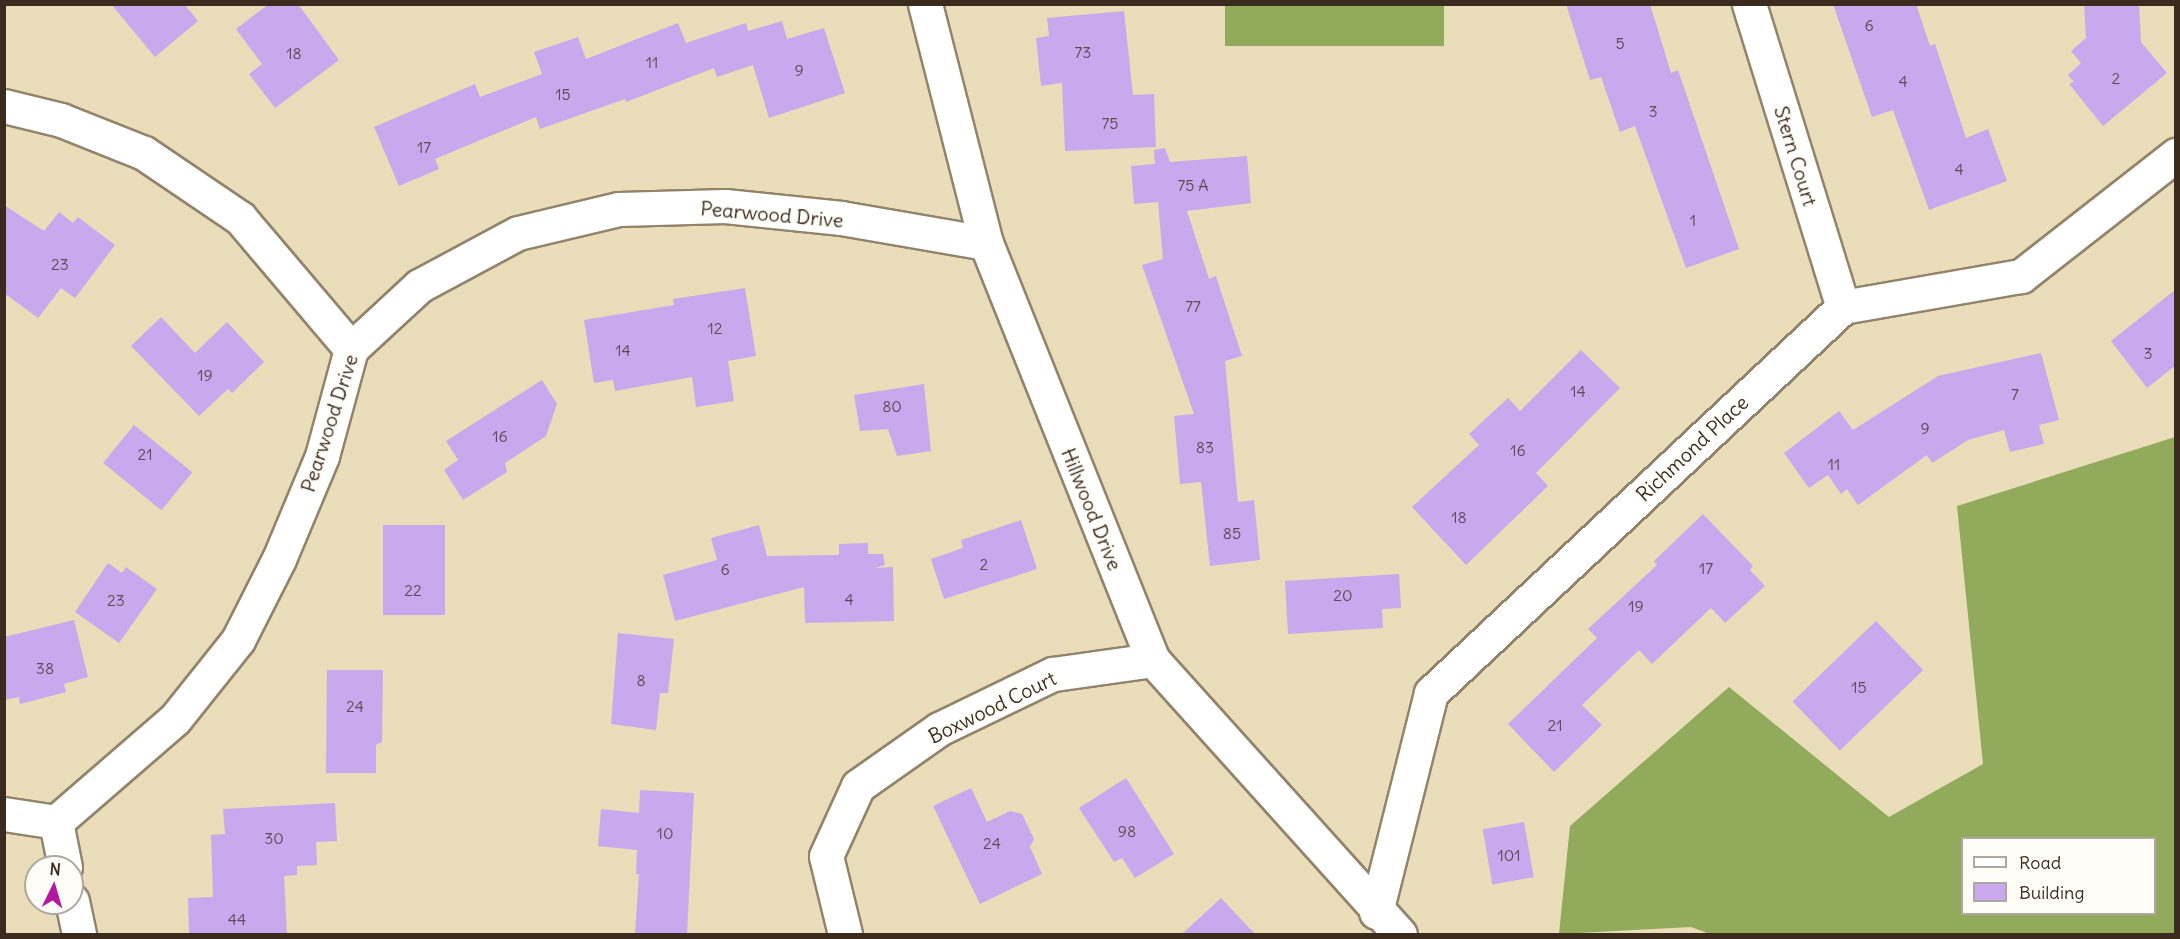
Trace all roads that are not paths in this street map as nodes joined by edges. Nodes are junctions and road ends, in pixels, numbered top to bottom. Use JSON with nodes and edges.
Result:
{"nodes":[{"id":1,"x":925,"y":4,"type":"edge"},
{"id":2,"x":1749,"y":4,"type":"edge"},
{"id":3,"x":4,"y":106,"type":"edge"},
{"id":4,"x":2175,"y":155,"type":"edge"},
{"id":5,"x":986,"y":243,"type":"junction"},
{"id":6,"x":1843,"y":307,"type":"junction"},
{"id":7,"x":351,"y":349,"type":"junction"},
{"id":8,"x":1153,"y":660,"type":"junction"},
{"id":9,"x":4,"y":813,"type":"edge"},
{"id":10,"x":56,"y":822,"type":"junction"},
{"id":11,"x":63,"y":855,"type":"edge"},
{"id":12,"x":1376,"y":912,"type":"junction"},
{"id":13,"x":75,"y":915,"type":"edge"},
{"id":14,"x":79,"y":934,"type":"edge"},
{"id":15,"x":845,"y":934,"type":"edge"},
{"id":16,"x":1400,"y":934,"type":"edge"}],
"edges":[{"from":1,"to":5,"type":"street","name":"Hillwood Drive"},
{"from":2,"to":6,"type":"street","name":"Stern Court"},
{"from":3,"to":7,"type":"street"},
{"from":4,"to":6,"type":"street"},
{"from":5,"to":7,"type":"street","name":"Pearwood Drive"},
{"from":5,"to":8,"type":"street","name":"Hillwood Drive"},
{"from":6,"to":12,"type":"street","name":"Richmond Place"},
{"from":7,"to":10,"type":"street","name":"Pearwood Drive"},
{"from":8,"to":12,"type":"street","name":"Hillwood Drive"},
{"from":8,"to":15,"type":"street","name":"Boxwood Court"},
{"from":9,"to":10,"type":"street"},
{"from":10,"to":11,"type":"street"},
{"from":12,"to":16,"type":"street","name":"Hillwood Drive"},
{"from":13,"to":14,"type":"street"}]}
